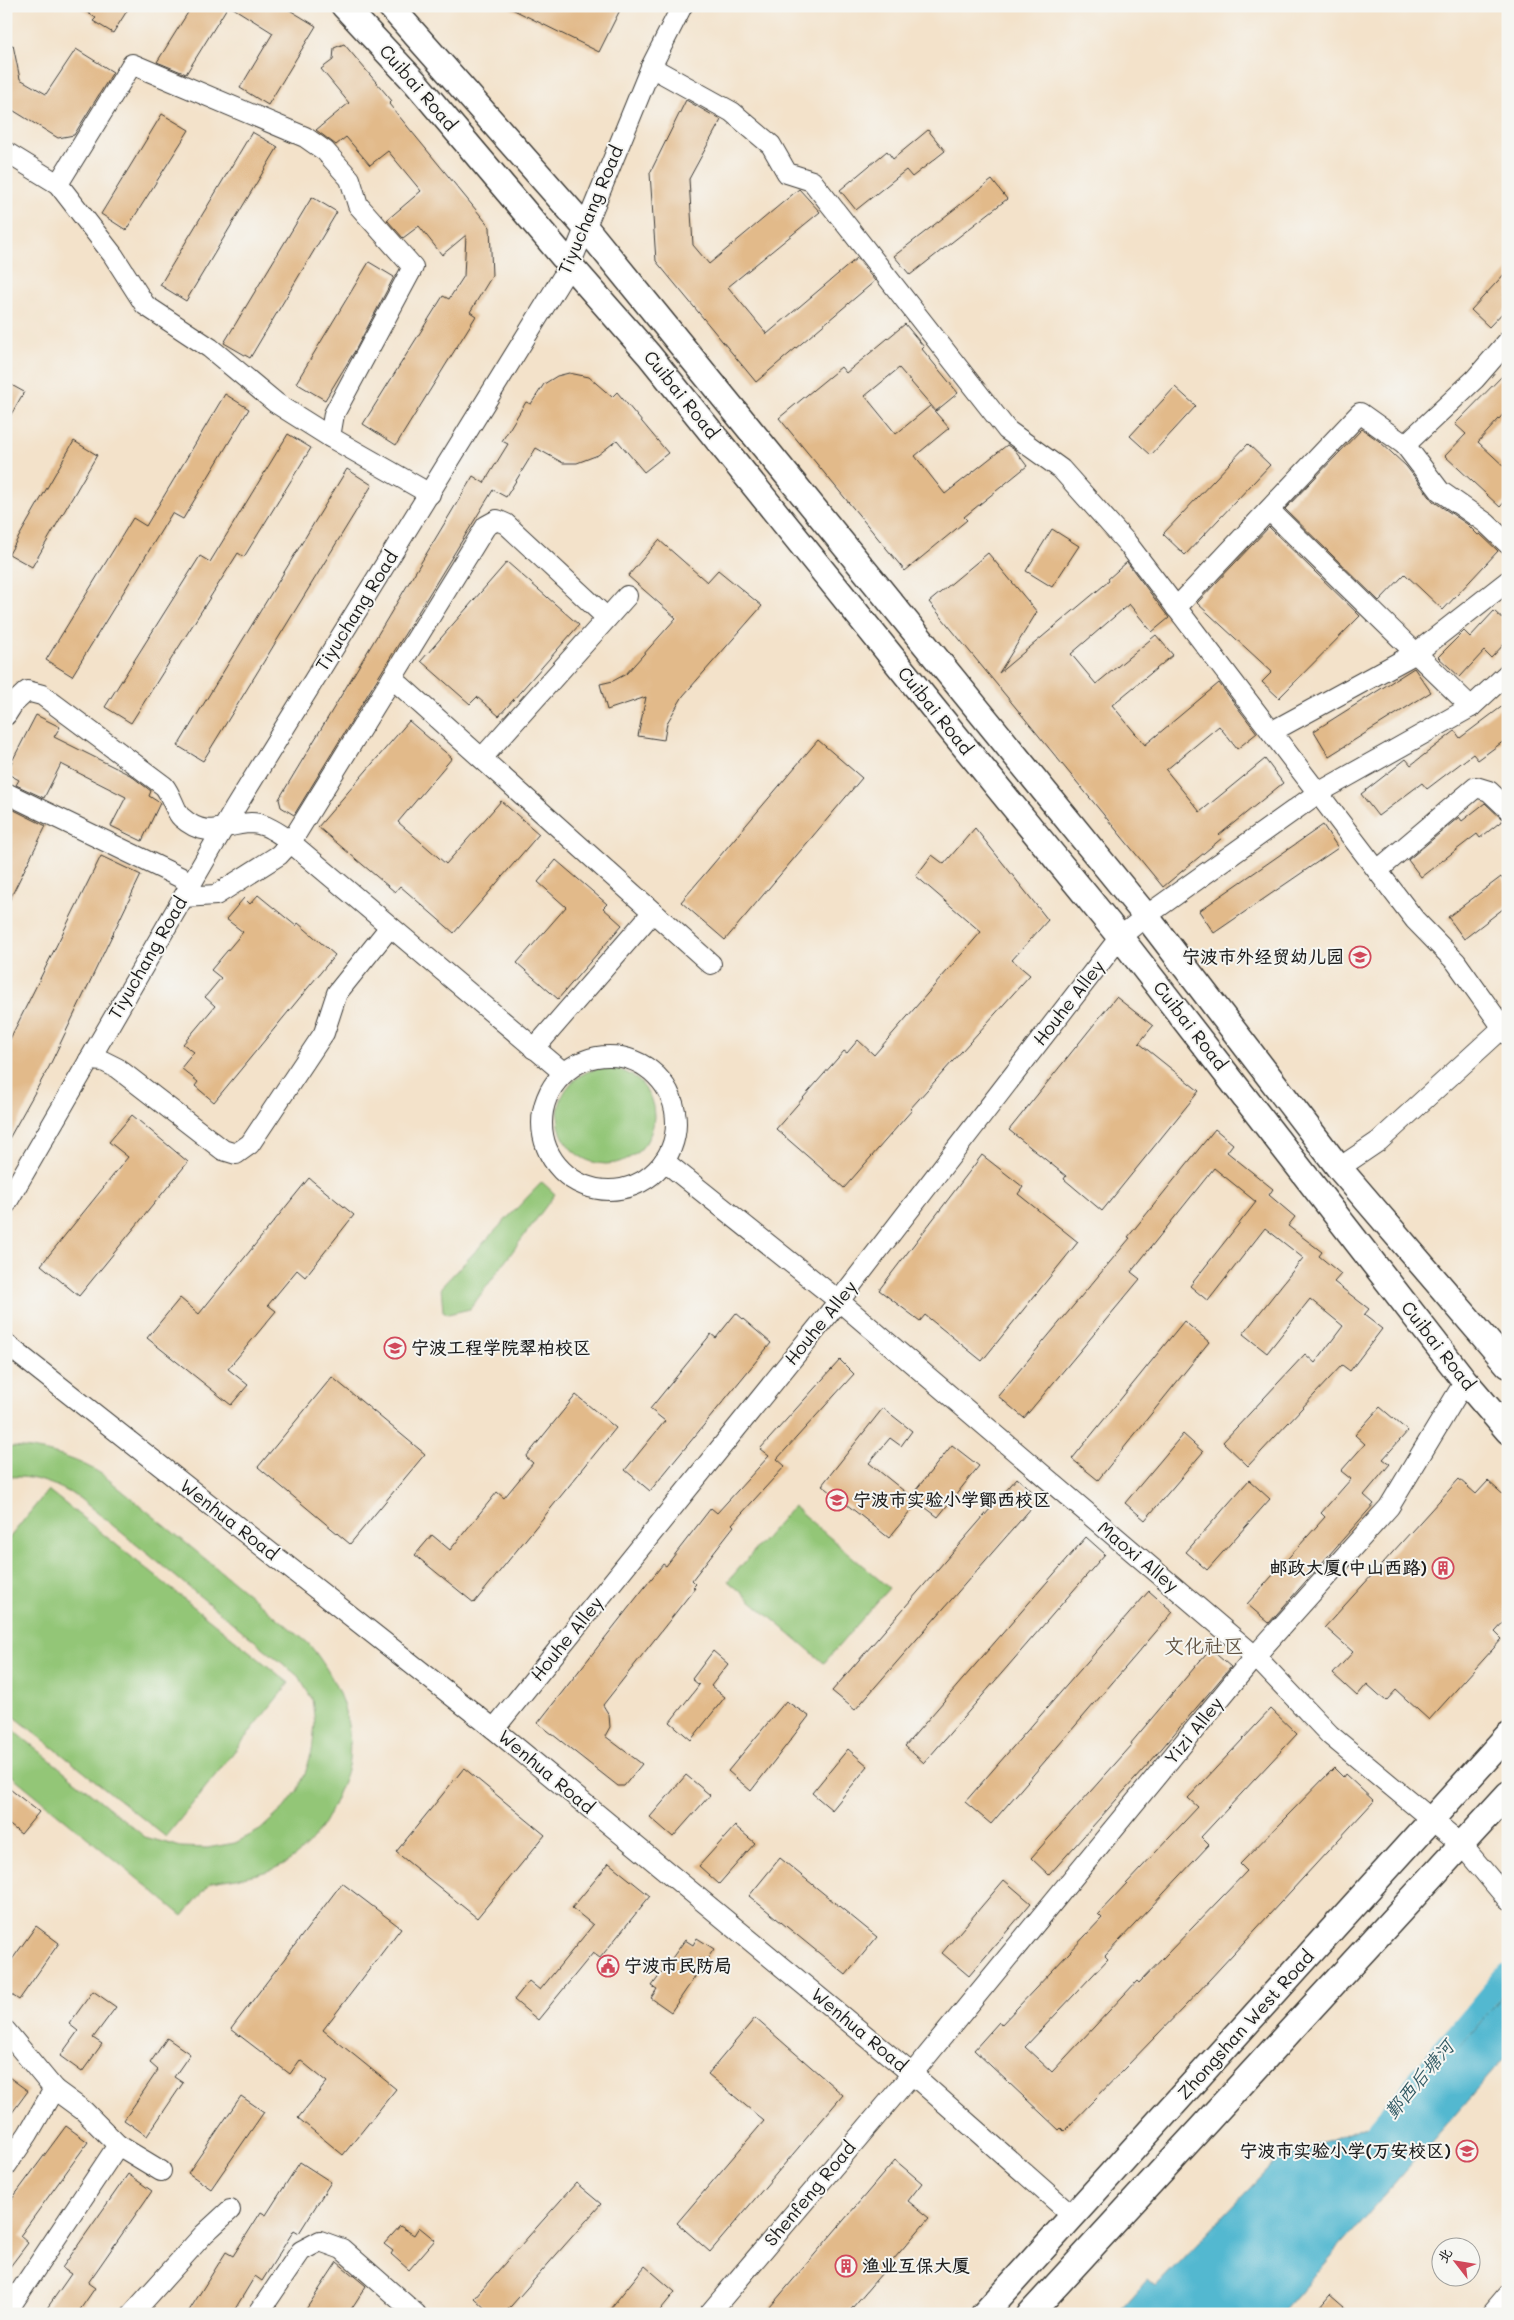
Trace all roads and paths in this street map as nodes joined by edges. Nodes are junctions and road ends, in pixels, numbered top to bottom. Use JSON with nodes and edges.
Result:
{"nodes":[{"id":1,"x":344,"y":6,"type":"edge"},
{"id":2,"x":390,"y":6,"type":"edge"},
{"id":3,"x":682,"y":6,"type":"edge"},
{"id":4,"x":651,"y":67,"type":"junction"},
{"id":5,"x":6,"y":152,"type":"edge"},
{"id":6,"x":58,"y":184,"type":"junction"},
{"id":7,"x":585,"y":227,"type":"junction"},
{"id":8,"x":570,"y":265,"type":"junction"},
{"id":9,"x":1508,"y":341,"type":"edge"},
{"id":10,"x":330,"y":437,"type":"junction"},
{"id":11,"x":1405,"y":445,"type":"junction"},
{"id":12,"x":430,"y":494,"type":"junction"},
{"id":13,"x":1269,"y":510,"type":"junction"},
{"id":14,"x":1508,"y":544,"type":"edge"},
{"id":15,"x":1508,"y":581,"type":"edge"},
{"id":16,"x":627,"y":596,"type":"dead end"},
{"id":17,"x":1176,"y":608,"type":"junction"},
{"id":18,"x":607,"y":618,"type":"junction"},
{"id":19,"x":1416,"y":653,"type":"junction"},
{"id":20,"x":1508,"y":673,"type":"edge"},
{"id":21,"x":392,"y":678,"type":"junction"},
{"id":22,"x":1471,"y":707,"type":"junction"},
{"id":23,"x":6,"y":715,"type":"edge"},
{"id":24,"x":1270,"y":732,"type":"junction"},
{"id":25,"x":482,"y":758,"type":"junction"},
{"id":26,"x":6,"y":793,"type":"edge"},
{"id":27,"x":1318,"y":793,"type":"junction"},
{"id":28,"x":1506,"y":803,"type":"edge"},
{"id":29,"x":223,"y":829,"type":"junction"},
{"id":30,"x":291,"y":842,"type":"junction"},
{"id":31,"x":1378,"y":870,"type":"junction"},
{"id":32,"x":188,"y":890,"type":"junction"},
{"id":33,"x":653,"y":912,"type":"junction"},
{"id":34,"x":1146,"y":916,"type":"junction"},
{"id":35,"x":390,"y":927,"type":"junction"},
{"id":36,"x":1120,"y":937,"type":"junction"},
{"id":37,"x":711,"y":964,"type":"dead end"},
{"id":38,"x":1506,"y":1029,"type":"edge"},
{"id":39,"x":534,"y":1048,"type":"junction"},
{"id":40,"x":89,"y":1060,"type":"junction"},
{"id":41,"x":564,"y":1073,"type":"junction"},
{"id":42,"x":664,"y":1162,"type":"junction"},
{"id":43,"x":1339,"y":1168,"type":"junction"},
{"id":44,"x":6,"y":1204,"type":"edge"},
{"id":45,"x":838,"y":1301,"type":"junction"},
{"id":46,"x":6,"y":1344,"type":"edge"},
{"id":47,"x":1508,"y":1365,"type":"edge"},
{"id":48,"x":1465,"y":1381,"type":"junction"},
{"id":49,"x":1508,"y":1431,"type":"edge"},
{"id":50,"x":1255,"y":1656,"type":"junction"},
{"id":51,"x":494,"y":1730,"type":"junction"},
{"id":52,"x":1508,"y":1735,"type":"edge"},
{"id":53,"x":1508,"y":1794,"type":"edge"},
{"id":54,"x":1430,"y":1821,"type":"junction"},
{"id":55,"x":1461,"y":1844,"type":"junction"},
{"id":56,"x":1508,"y":1900,"type":"edge"},
{"id":57,"x":8,"y":2038,"type":"edge"},
{"id":58,"x":912,"y":2074,"type":"junction"},
{"id":59,"x":54,"y":2089,"type":"junction"},
{"id":60,"x":118,"y":2145,"type":"junction"},
{"id":61,"x":6,"y":2166,"type":"edge"},
{"id":62,"x":161,"y":2171,"type":"dead end"},
{"id":63,"x":230,"y":2210,"type":"dead end"},
{"id":64,"x":1073,"y":2216,"type":"junction"},
{"id":65,"x":1508,"y":2294,"type":"edge"},
{"id":66,"x":6,"y":2313,"type":"edge"},
{"id":67,"x":132,"y":2314,"type":"edge"},
{"id":68,"x":258,"y":2314,"type":"edge"},
{"id":69,"x":416,"y":2314,"type":"edge"},
{"id":70,"x":709,"y":2314,"type":"edge"},
{"id":71,"x":984,"y":2314,"type":"edge"},
{"id":72,"x":1030,"y":2314,"type":"edge"},
{"id":73,"x":1491,"y":2314,"type":"edge"}],
"edges":[{"from":1,"to":8,"type":"main road","name":"Cuibai Road"},
{"from":2,"to":7,"type":"main road","name":"Cuibai Road"},
{"from":3,"to":4,"type":"street","name":"Tiyuchang Road"},
{"from":4,"to":7,"type":"street","name":"Tiyuchang Road"},
{"from":4,"to":17,"type":"street"},
{"from":5,"to":6,"type":"street"},
{"from":6,"to":10,"type":"street"},
{"from":6,"to":10,"type":"street"},
{"from":7,"to":8,"type":"street","name":"Tiyuchang Road"},
{"from":7,"to":34,"type":"main road","name":"Cuibai Road"},
{"from":8,"to":12,"type":"street","name":"Tiyuchang Road"},
{"from":8,"to":36,"type":"main road","name":"Cuibai Road"},
{"from":9,"to":11,"type":"street"},
{"from":10,"to":12,"type":"street"},
{"from":11,"to":13,"type":"street"},
{"from":11,"to":14,"type":"street"},
{"from":12,"to":29,"type":"street","name":"Tiyuchang Road"},
{"from":13,"to":17,"type":"street"},
{"from":13,"to":19,"type":"street"},
{"from":15,"to":19,"type":"street"},
{"from":16,"to":18,"type":"street"},
{"from":17,"to":24,"type":"street"},
{"from":18,"to":21,"type":"street"},
{"from":18,"to":25,"type":"street"},
{"from":19,"to":22,"type":"street"},
{"from":19,"to":24,"type":"street"},
{"from":20,"to":22,"type":"street","name":"Houhe Alley"},
{"from":21,"to":25,"type":"street"},
{"from":21,"to":30,"type":"street"},
{"from":22,"to":27,"type":"street","name":"Houhe Alley"},
{"from":23,"to":29,"type":"street"},
{"from":24,"to":27,"type":"street"},
{"from":25,"to":33,"type":"street"},
{"from":26,"to":32,"type":"street"},
{"from":27,"to":31,"type":"street"},
{"from":27,"to":34,"type":"street","name":"Houhe Alley"},
{"from":28,"to":31,"type":"street"},
{"from":29,"to":30,"type":"street"},
{"from":29,"to":32,"type":"street","name":"Tiyuchang Road"},
{"from":30,"to":32,"type":"street"},
{"from":30,"to":35,"type":"street"},
{"from":31,"to":38,"type":"street"},
{"from":32,"to":40,"type":"street","name":"Tiyuchang Road"},
{"from":33,"to":37,"type":"street"},
{"from":33,"to":39,"type":"street"},
{"from":34,"to":36,"type":"street","name":"Houhe Alley"},
{"from":34,"to":43,"type":"main road","name":"Cuibai Road"},
{"from":35,"to":39,"type":"street"},
{"from":35,"to":40,"type":"street"},
{"from":36,"to":45,"type":"street","name":"Houhe Alley"},
{"from":36,"to":48,"type":"main road","name":"Cuibai Road"},
{"from":38,"to":43,"type":"street"},
{"from":39,"to":41,"type":"street"},
{"from":40,"to":44,"type":"street","name":"Tiyuchang Road"},
{"from":41,"to":42,"type":"street"},
{"from":41,"to":42,"type":"street"},
{"from":42,"to":45,"type":"street","name":"Maoxi Alley"},
{"from":43,"to":47,"type":"main road","name":"Cuibai Road"},
{"from":45,"to":50,"type":"street","name":"Maoxi Alley"},
{"from":45,"to":51,"type":"street","name":"Houhe Alley"},
{"from":46,"to":51,"type":"street","name":"Wenhua Road"},
{"from":48,"to":49,"type":"main road","name":"Cuibai Road"},
{"from":48,"to":50,"type":"street","name":"Yizi Alley"},
{"from":50,"to":54,"type":"street","name":"Maoxi Alley"},
{"from":50,"to":58,"type":"street","name":"Yizi Alley"},
{"from":51,"to":58,"type":"street","name":"Wenhua Road"},
{"from":52,"to":54,"type":"main road","name":"Zhongshan West Road"},
{"from":53,"to":55,"type":"main road","name":"Zhongshan West Road"},
{"from":54,"to":55,"type":"street","name":"Maoxi Alley"},
{"from":54,"to":64,"type":"main road","name":"Zhongshan West Road"},
{"from":55,"to":56,"type":"street","name":"Maoxi Alley"},
{"from":55,"to":72,"type":"main road","name":"Zhongshan West Road"},
{"from":57,"to":59,"type":"street"},
{"from":58,"to":64,"type":"street","name":"Wenhua Road"},
{"from":58,"to":70,"type":"street","name":"Shenfeng Road"},
{"from":59,"to":60,"type":"street"},
{"from":59,"to":61,"type":"street"},
{"from":60,"to":62,"type":"street"},
{"from":60,"to":66,"type":"street"},
{"from":63,"to":67,"type":"street"},
{"from":64,"to":71,"type":"main road","name":"Zhongshan West Road"},
{"from":65,"to":73,"type":"street"},
{"from":68,"to":69,"type":"street"}]}
